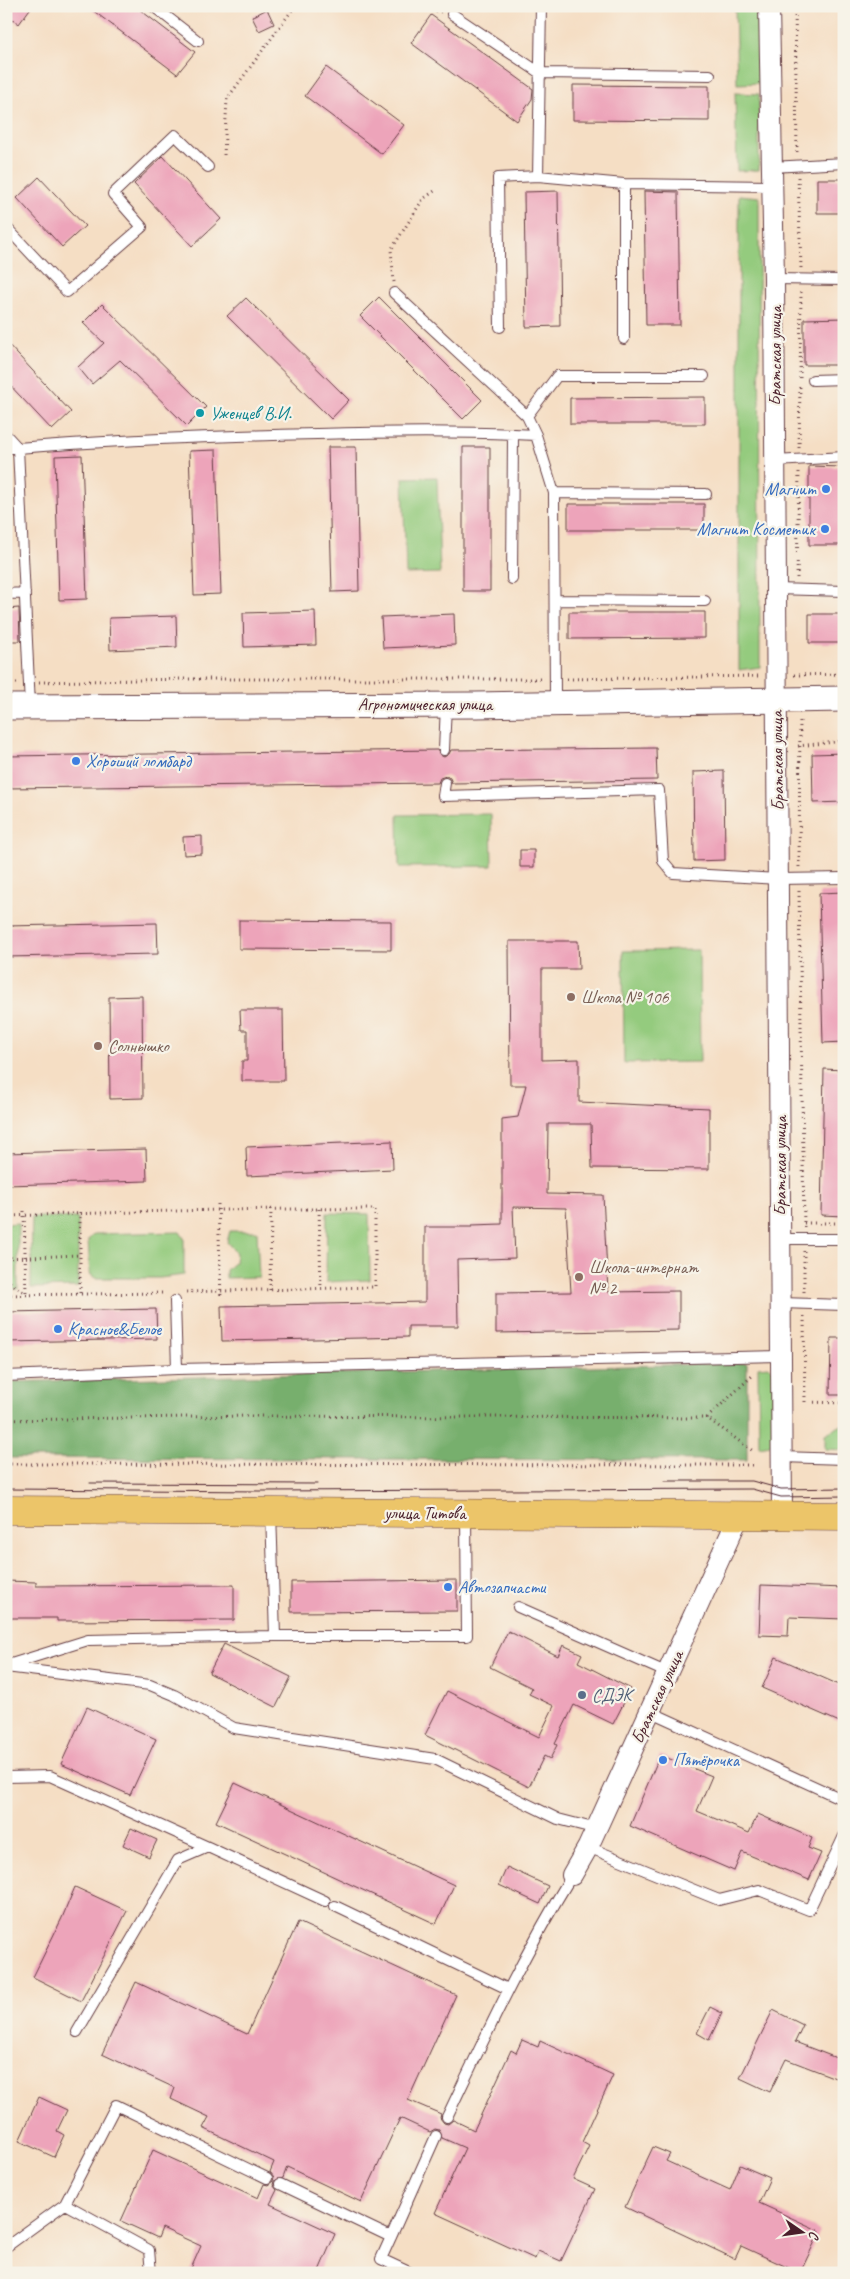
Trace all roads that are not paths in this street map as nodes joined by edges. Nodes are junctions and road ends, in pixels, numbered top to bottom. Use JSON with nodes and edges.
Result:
{"nodes":[{"id":1,"x":153,"y":6,"type":"edge"},
{"id":2,"x":541,"y":6,"type":"edge"},
{"id":3,"x":769,"y":6,"type":"edge"},
{"id":4,"x":452,"y":14,"type":"road end"},
{"id":5,"x":198,"y":40,"type":"dead end"},
{"id":6,"x":540,"y":73,"type":"junction"},
{"id":7,"x":710,"y":75,"type":"dead end"},
{"id":8,"x":844,"y":163,"type":"edge"},
{"id":9,"x":208,"y":167,"type":"dead end"},
{"id":10,"x":538,"y":176,"type":"junction"},
{"id":11,"x":772,"y":176,"type":"junction"},
{"id":12,"x":624,"y":184,"type":"junction"},
{"id":13,"x":6,"y":227,"type":"edge"},
{"id":14,"x":774,"y":279,"type":"junction"},
{"id":15,"x":844,"y":280,"type":"edge"},
{"id":16,"x":394,"y":293,"type":"road end"},
{"id":17,"x":500,"y":327,"type":"dead end"},
{"id":18,"x":624,"y":339,"type":"dead end"},
{"id":19,"x":704,"y":376,"type":"dead end"},
{"id":20,"x":844,"y":379,"type":"edge"},
{"id":21,"x":813,"y":380,"type":"dead end"},
{"id":22,"x":526,"y":416,"type":"junction"},
{"id":23,"x":513,"y":434,"type":"junction"},
{"id":24,"x":6,"y":435,"type":"edge"},
{"id":25,"x":536,"y":435,"type":"junction"},
{"id":26,"x":6,"y":448,"type":"edge"},
{"id":27,"x":18,"y":448,"type":"junction"},
{"id":28,"x":844,"y":457,"type":"edge"},
{"id":29,"x":776,"y":460,"type":"junction"},
{"id":30,"x":554,"y":493,"type":"junction"},
{"id":31,"x":706,"y":494,"type":"dead end"},
{"id":32,"x":512,"y":579,"type":"dead end"},
{"id":33,"x":776,"y":589,"type":"junction"},
{"id":34,"x":844,"y":591,"type":"edge"},
{"id":35,"x":25,"y":593,"type":"junction"},
{"id":36,"x":6,"y":594,"type":"edge"},
{"id":37,"x":555,"y":600,"type":"junction"},
{"id":38,"x":705,"y":601,"type":"dead end"},
{"id":39,"x":777,"y":687,"type":"junction"},
{"id":40,"x":555,"y":691,"type":"junction"},
{"id":41,"x":22,"y":699,"type":"edge"},
{"id":42,"x":844,"y":699,"type":"edge"},
{"id":43,"x":446,"y":704,"type":"junction"},
{"id":44,"x":444,"y":750,"type":"dead end"},
{"id":45,"x":445,"y":784,"type":"dead end"},
{"id":46,"x":779,"y":878,"type":"junction"},
{"id":47,"x":844,"y":878,"type":"edge"},
{"id":48,"x":780,"y":1239,"type":"junction"},
{"id":49,"x":844,"y":1239,"type":"edge"},
{"id":50,"x":175,"y":1301,"type":"dead end"},
{"id":51,"x":781,"y":1304,"type":"junction"},
{"id":52,"x":844,"y":1305,"type":"edge"},
{"id":53,"x":781,"y":1356,"type":"junction"},
{"id":54,"x":177,"y":1369,"type":"junction"},
{"id":55,"x":6,"y":1376,"type":"edge"},
{"id":56,"x":782,"y":1457,"type":"junction"},
{"id":57,"x":844,"y":1459,"type":"edge"},
{"id":58,"x":6,"y":1510,"type":"edge"},
{"id":59,"x":271,"y":1512,"type":"junction"},
{"id":60,"x":466,"y":1513,"type":"junction"},
{"id":61,"x":782,"y":1515,"type":"junction"},
{"id":62,"x":739,"y":1516,"type":"junction"},
{"id":63,"x":844,"y":1516,"type":"edge"},
{"id":64,"x":518,"y":1607,"type":"dead end"},
{"id":65,"x":275,"y":1636,"type":"junction"},
{"id":66,"x":6,"y":1666,"type":"edge"},
{"id":67,"x":668,"y":1673,"type":"junction"},
{"id":68,"x":651,"y":1712,"type":"junction"},
{"id":69,"x":6,"y":1777,"type":"edge"},
{"id":70,"x":844,"y":1800,"type":"edge"},
{"id":71,"x":597,"y":1829,"type":"junction"},
{"id":72,"x":844,"y":1836,"type":"edge"},
{"id":73,"x":208,"y":1847,"type":"junction"},
{"id":74,"x":588,"y":1847,"type":"junction"},
{"id":75,"x":572,"y":1875,"type":"joint"},
{"id":76,"x":325,"y":1901,"type":"dead end"},
{"id":77,"x":335,"y":1906,"type":"dead end"},
{"id":78,"x":508,"y":1989,"type":"junction"},
{"id":79,"x":77,"y":2032,"type":"dead end"},
{"id":80,"x":447,"y":2117,"type":"dead end"},
{"id":81,"x":436,"y":2136,"type":"dead end"},
{"id":82,"x":267,"y":2178,"type":"dead end"},
{"id":83,"x":280,"y":2184,"type":"dead end"},
{"id":84,"x":65,"y":2204,"type":"junction"},
{"id":85,"x":392,"y":2237,"type":"junction"},
{"id":86,"x":6,"y":2247,"type":"edge"},
{"id":87,"x":151,"y":2273,"type":"edge"},
{"id":88,"x":411,"y":2273,"type":"edge"}],
"edges":[{"from":1,"to":5,"type":"lane"},
{"from":2,"to":6,"type":"lane"},
{"from":3,"to":11,"type":"street","name":"Братская улица"},
{"from":4,"to":6,"type":"lane"},
{"from":6,"to":7,"type":"lane"},
{"from":6,"to":10,"type":"lane"},
{"from":8,"to":11,"type":"lane"},
{"from":9,"to":13,"type":"lane"},
{"from":10,"to":12,"type":"lane"},
{"from":10,"to":17,"type":"lane"},
{"from":11,"to":12,"type":"lane"},
{"from":11,"to":14,"type":"street","name":"Братская улица"},
{"from":12,"to":18,"type":"lane"},
{"from":14,"to":15,"type":"lane"},
{"from":14,"to":29,"type":"street","name":"Братская улица"},
{"from":16,"to":22,"type":"lane"},
{"from":19,"to":22,"type":"lane"},
{"from":20,"to":21,"type":"lane"},
{"from":22,"to":25,"type":"lane"},
{"from":23,"to":25,"type":"lane"},
{"from":23,"to":27,"type":"lane"},
{"from":23,"to":32,"type":"lane"},
{"from":24,"to":27,"type":"lane"},
{"from":25,"to":30,"type":"lane"},
{"from":26,"to":27,"type":"lane"},
{"from":27,"to":35,"type":"lane"},
{"from":28,"to":29,"type":"lane"},
{"from":29,"to":33,"type":"street","name":"Братская улица"},
{"from":30,"to":31,"type":"lane"},
{"from":30,"to":37,"type":"lane"},
{"from":33,"to":34,"type":"lane"},
{"from":33,"to":39,"type":"street","name":"Братская улица"},
{"from":35,"to":36,"type":"lane"},
{"from":35,"to":41,"type":"lane"},
{"from":37,"to":38,"type":"lane"},
{"from":37,"to":40,"type":"lane"},
{"from":39,"to":40,"type":"street","name":"Агрономическая улица"},
{"from":39,"to":42,"type":"street","name":"Агрономическая улица"},
{"from":39,"to":46,"type":"street","name":"Братская улица"},
{"from":40,"to":43,"type":"street","name":"Агрономическая улица"},
{"from":41,"to":43,"type":"street","name":"Агрономическая улица"},
{"from":43,"to":44,"type":"lane"},
{"from":45,"to":46,"type":"lane"},
{"from":46,"to":47,"type":"lane"},
{"from":46,"to":48,"type":"street","name":"Братская улица"},
{"from":48,"to":49,"type":"lane"},
{"from":48,"to":51,"type":"street","name":"Братская улица"},
{"from":50,"to":54,"type":"lane"},
{"from":51,"to":52,"type":"lane"},
{"from":51,"to":53,"type":"street","name":"Братская улица"},
{"from":53,"to":54,"type":"lane"},
{"from":53,"to":56,"type":"street","name":"Братская улица"},
{"from":54,"to":55,"type":"lane"},
{"from":56,"to":57,"type":"lane"},
{"from":56,"to":61,"type":"street","name":"Братская улица"},
{"from":58,"to":59,"type":"main road","name":"улица Титова"},
{"from":59,"to":60,"type":"main road","name":"улица Титова"},
{"from":59,"to":65,"type":"lane"},
{"from":60,"to":62,"type":"main road","name":"улица Титова"},
{"from":60,"to":65,"type":"lane"},
{"from":61,"to":62,"type":"main road","name":"улица Титова"},
{"from":61,"to":63,"type":"main road","name":"улица Титова"},
{"from":62,"to":67,"type":"street","name":"Братская улица"},
{"from":64,"to":67,"type":"lane"},
{"from":65,"to":66,"type":"lane"},
{"from":66,"to":71,"type":"lane"},
{"from":67,"to":68,"type":"street","name":"Братская улица"},
{"from":68,"to":70,"type":"lane"},
{"from":68,"to":71,"type":"street","name":"Братская улица"},
{"from":69,"to":73,"type":"lane"},
{"from":71,"to":74,"type":"street","name":"Братская улица"},
{"from":72,"to":74,"type":"lane"},
{"from":73,"to":76,"type":"lane"},
{"from":73,"to":79,"type":"lane"},
{"from":74,"to":75,"type":"street","name":"Братская улица"},
{"from":75,"to":78,"type":"lane"},
{"from":77,"to":78,"type":"lane"},
{"from":78,"to":80,"type":"lane"},
{"from":81,"to":85,"type":"lane"},
{"from":82,"to":84,"type":"lane"},
{"from":83,"to":85,"type":"lane"},
{"from":84,"to":86,"type":"lane"},
{"from":84,"to":87,"type":"lane"},
{"from":85,"to":88,"type":"lane"}]}
